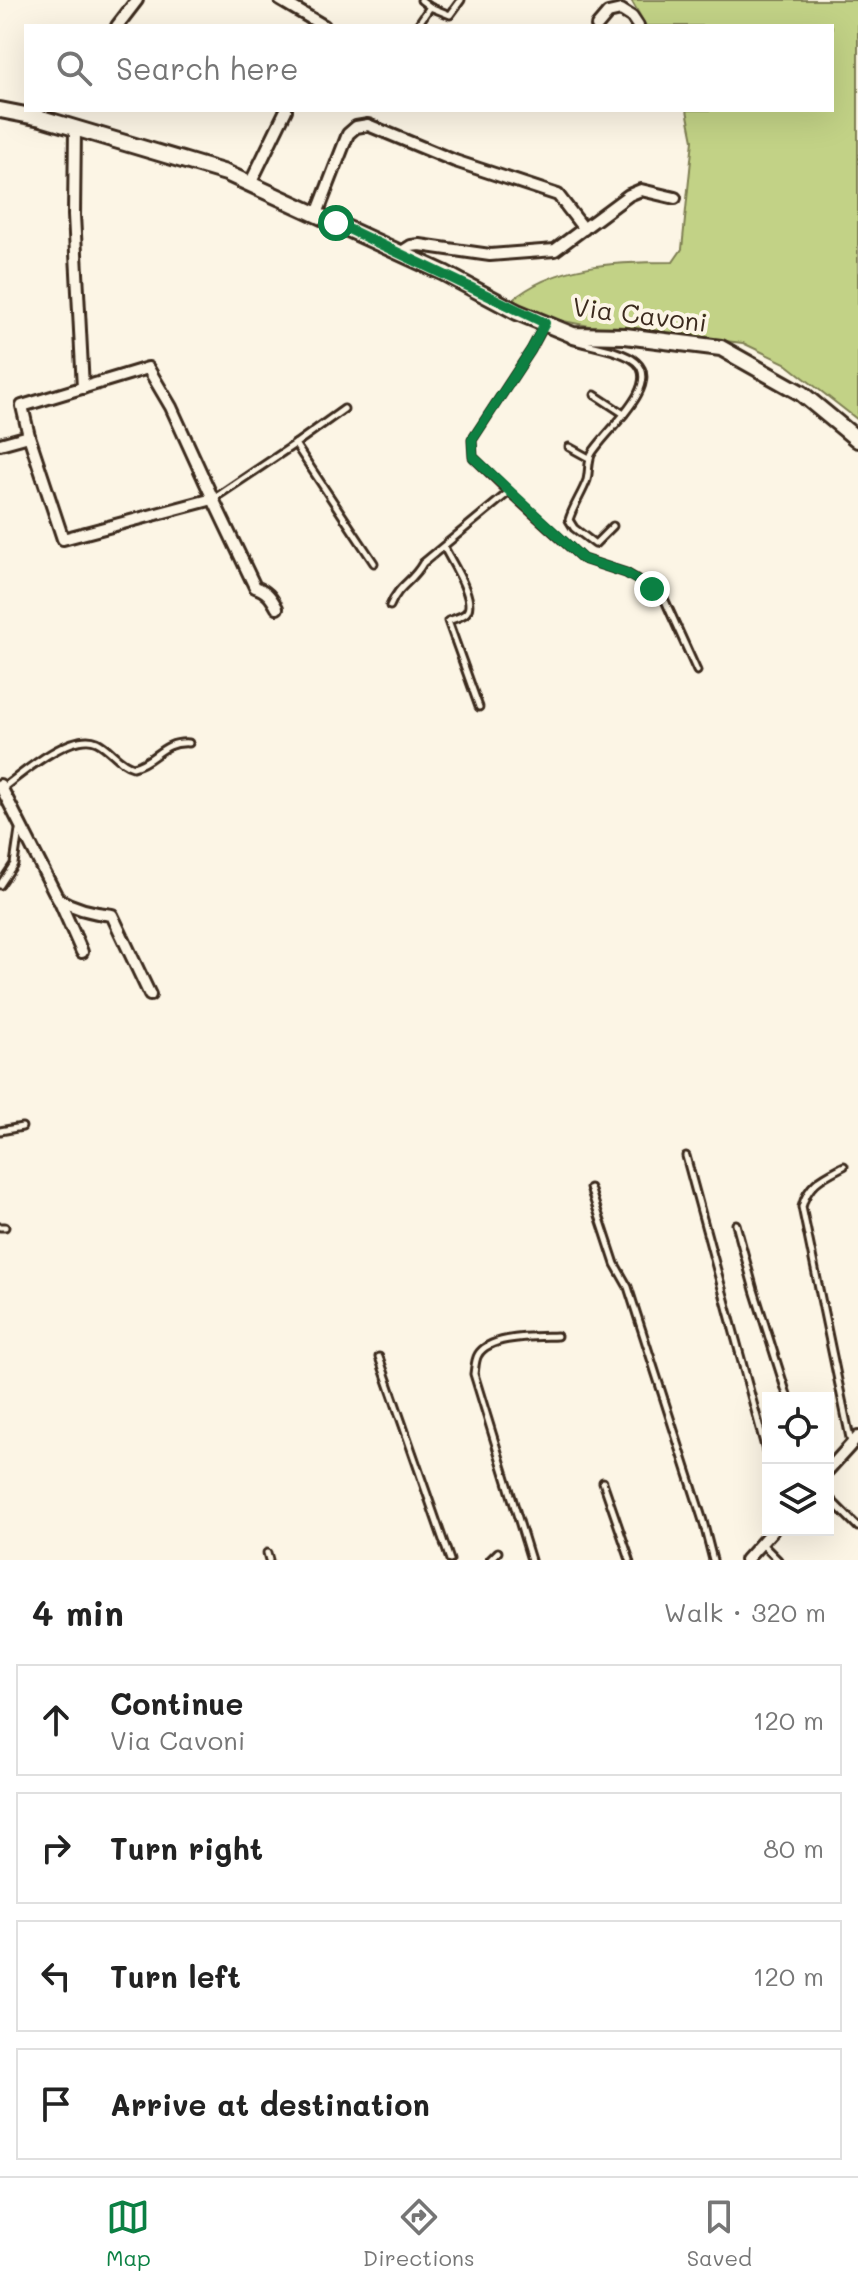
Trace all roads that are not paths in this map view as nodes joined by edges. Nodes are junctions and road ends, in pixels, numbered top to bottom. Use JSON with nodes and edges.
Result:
{"nodes":[{"id":1,"x":137,"y":0,"type":"edge"},
{"id":2,"x":280,"y":0,"type":"edge"},
{"id":3,"x":421,"y":0,"type":"edge"},
{"id":4,"x":461,"y":0,"type":"edge"},
{"id":5,"x":296,"y":4,"type":"edge"},
{"id":6,"x":430,"y":7,"type":"junction"},
{"id":7,"x":119,"y":24,"type":"edge"},
{"id":8,"x":321,"y":24,"type":"edge"},
{"id":9,"x":418,"y":24,"type":"edge"},
{"id":10,"x":599,"y":24,"type":"edge"},
{"id":11,"x":637,"y":24,"type":"edge"},
{"id":12,"x":0,"y":110,"type":"edge"},
{"id":13,"x":285,"y":112,"type":"edge"},
{"id":14,"x":44,"y":114,"type":"edge"},
{"id":15,"x":75,"y":128,"type":"junction"},
{"id":16,"x":250,"y":184,"type":"junction"},
{"id":17,"x":675,"y":198,"type":"dead end"},
{"id":18,"x":317,"y":214,"type":"junction"},
{"id":19,"x":584,"y":229,"type":"junction"},
{"id":20,"x":400,"y":253,"type":"junction"},
{"id":21,"x":548,"y":325,"type":"junction"},
{"id":22,"x":83,"y":388,"type":"junction"},
{"id":23,"x":595,"y":395,"type":"dead end"},
{"id":24,"x":344,"y":409,"type":"dead end"},
{"id":25,"x":624,"y":414,"type":"junction"},
{"id":26,"x":29,"y":436,"type":"junction"},
{"id":27,"x":858,"y":440,"type":"edge"},
{"id":28,"x":0,"y":444,"type":"edge"},
{"id":29,"x":295,"y":444,"type":"junction"},
{"id":30,"x":569,"y":447,"type":"dead end"},
{"id":31,"x":589,"y":458,"type":"junction"},
{"id":32,"x":509,"y":492,"type":"junction"},
{"id":33,"x":213,"y":499,"type":"junction"},
{"id":34,"x":613,"y":526,"type":"dead end"},
{"id":35,"x":444,"y":547,"type":"junction"},
{"id":36,"x":374,"y":563,"type":"dead end"},
{"id":37,"x":390,"y":606,"type":"dead end"},
{"id":38,"x":277,"y":608,"type":"dead end"},
{"id":39,"x":697,"y":671,"type":"dead end"},
{"id":40,"x":479,"y":707,"type":"dead end"},
{"id":41,"x":189,"y":743,"type":"dead end"},
{"id":42,"x":1,"y":787,"type":"edge"},
{"id":43,"x":20,"y":825,"type":"junction"},
{"id":44,"x":0,"y":885,"type":"edge"},
{"id":45,"x":58,"y":899,"type":"junction"},
{"id":46,"x":82,"y":952,"type":"dead end"},
{"id":47,"x":150,"y":995,"type":"dead end"},
{"id":48,"x":22,"y":1127,"type":"dead end"},
{"id":49,"x":0,"y":1131,"type":"edge"},
{"id":50,"x":686,"y":1156,"type":"dead end"},
{"id":51,"x":844,"y":1166,"type":"dead end"},
{"id":52,"x":590,"y":1188,"type":"dead end"},
{"id":53,"x":736,"y":1224,"type":"dead end"},
{"id":54,"x":557,"y":1336,"type":"dead end"},
{"id":55,"x":379,"y":1357,"type":"dead end"},
{"id":56,"x":786,"y":1392,"type":"edge"},
{"id":57,"x":762,"y":1436,"type":"edge"},
{"id":58,"x":854,"y":1441,"type":"edge"},
{"id":59,"x":833,"y":1464,"type":"edge"},
{"id":60,"x":603,"y":1482,"type":"dead end"},
{"id":61,"x":834,"y":1503,"type":"edge"},
{"id":62,"x":858,"y":1527,"type":"edge"},
{"id":63,"x":767,"y":1536,"type":"edge"},
{"id":64,"x":761,"y":1543,"type":"junction"},
{"id":65,"x":498,"y":1552,"type":"dead end"},
{"id":66,"x":267,"y":1553,"type":"dead end"},
{"id":67,"x":269,"y":1560,"type":"edge"},
{"id":68,"x":450,"y":1560,"type":"edge"},
{"id":69,"x":490,"y":1560,"type":"edge"},
{"id":70,"x":531,"y":1560,"type":"edge"},
{"id":71,"x":630,"y":1560,"type":"edge"},
{"id":72,"x":713,"y":1560,"type":"edge"},
{"id":73,"x":746,"y":1560,"type":"edge"},
{"id":74,"x":778,"y":1560,"type":"edge"}],
"edges":[{"from":1,"to":7,"type":"street"},
{"from":2,"to":5,"type":"street"},
{"from":3,"to":6,"type":"lane"},
{"from":4,"to":6,"type":"lane"},
{"from":5,"to":8,"type":"street"},
{"from":6,"to":9,"type":"lane"},
{"from":10,"to":11,"type":"street"},
{"from":12,"to":14,"type":"street","name":"Via Cavoni"},
{"from":13,"to":16,"type":"street"},
{"from":14,"to":15,"type":"street","name":"Via Cavoni"},
{"from":15,"to":16,"type":"street","name":"Via Cavoni"},
{"from":15,"to":22,"type":"street"},
{"from":16,"to":18,"type":"street","name":"Via Cavoni"},
{"from":17,"to":19,"type":"street"},
{"from":18,"to":19,"type":"street"},
{"from":18,"to":20,"type":"street","name":"Via Cavoni"},
{"from":19,"to":20,"type":"street"},
{"from":20,"to":21,"type":"street","name":"Via Cavoni"},
{"from":21,"to":25,"type":"lane"},
{"from":21,"to":27,"type":"street","name":"Via Cavoni"},
{"from":21,"to":32,"type":"lane"},
{"from":22,"to":26,"type":"street"},
{"from":22,"to":33,"type":"street"},
{"from":23,"to":25,"type":"lane"},
{"from":24,"to":29,"type":"lane"},
{"from":25,"to":31,"type":"lane"},
{"from":26,"to":28,"type":"street"},
{"from":26,"to":33,"type":"street"},
{"from":29,"to":33,"type":"lane"},
{"from":29,"to":36,"type":"lane"},
{"from":30,"to":31,"type":"lane"},
{"from":31,"to":34,"type":"lane"},
{"from":32,"to":35,"type":"lane"},
{"from":32,"to":39,"type":"lane"},
{"from":33,"to":38,"type":"street"},
{"from":35,"to":37,"type":"lane"},
{"from":35,"to":40,"type":"lane"},
{"from":41,"to":42,"type":"lane"},
{"from":42,"to":43,"type":"street"},
{"from":43,"to":44,"type":"lane"},
{"from":43,"to":45,"type":"street"},
{"from":45,"to":46,"type":"street"},
{"from":45,"to":47,"type":"street"},
{"from":48,"to":49,"type":"lane"},
{"from":50,"to":57,"type":"lane"},
{"from":51,"to":58,"type":"lane"},
{"from":52,"to":72,"type":"lane"},
{"from":53,"to":56,"type":"lane"},
{"from":54,"to":70,"type":"lane"},
{"from":55,"to":68,"type":"lane"},
{"from":58,"to":59,"type":"street"},
{"from":60,"to":71,"type":"lane"},
{"from":61,"to":62,"type":"lane"},
{"from":63,"to":64,"type":"street"},
{"from":64,"to":73,"type":"street"},
{"from":64,"to":74,"type":"lane"},
{"from":65,"to":69,"type":"lane"},
{"from":66,"to":67,"type":"lane"}]}
